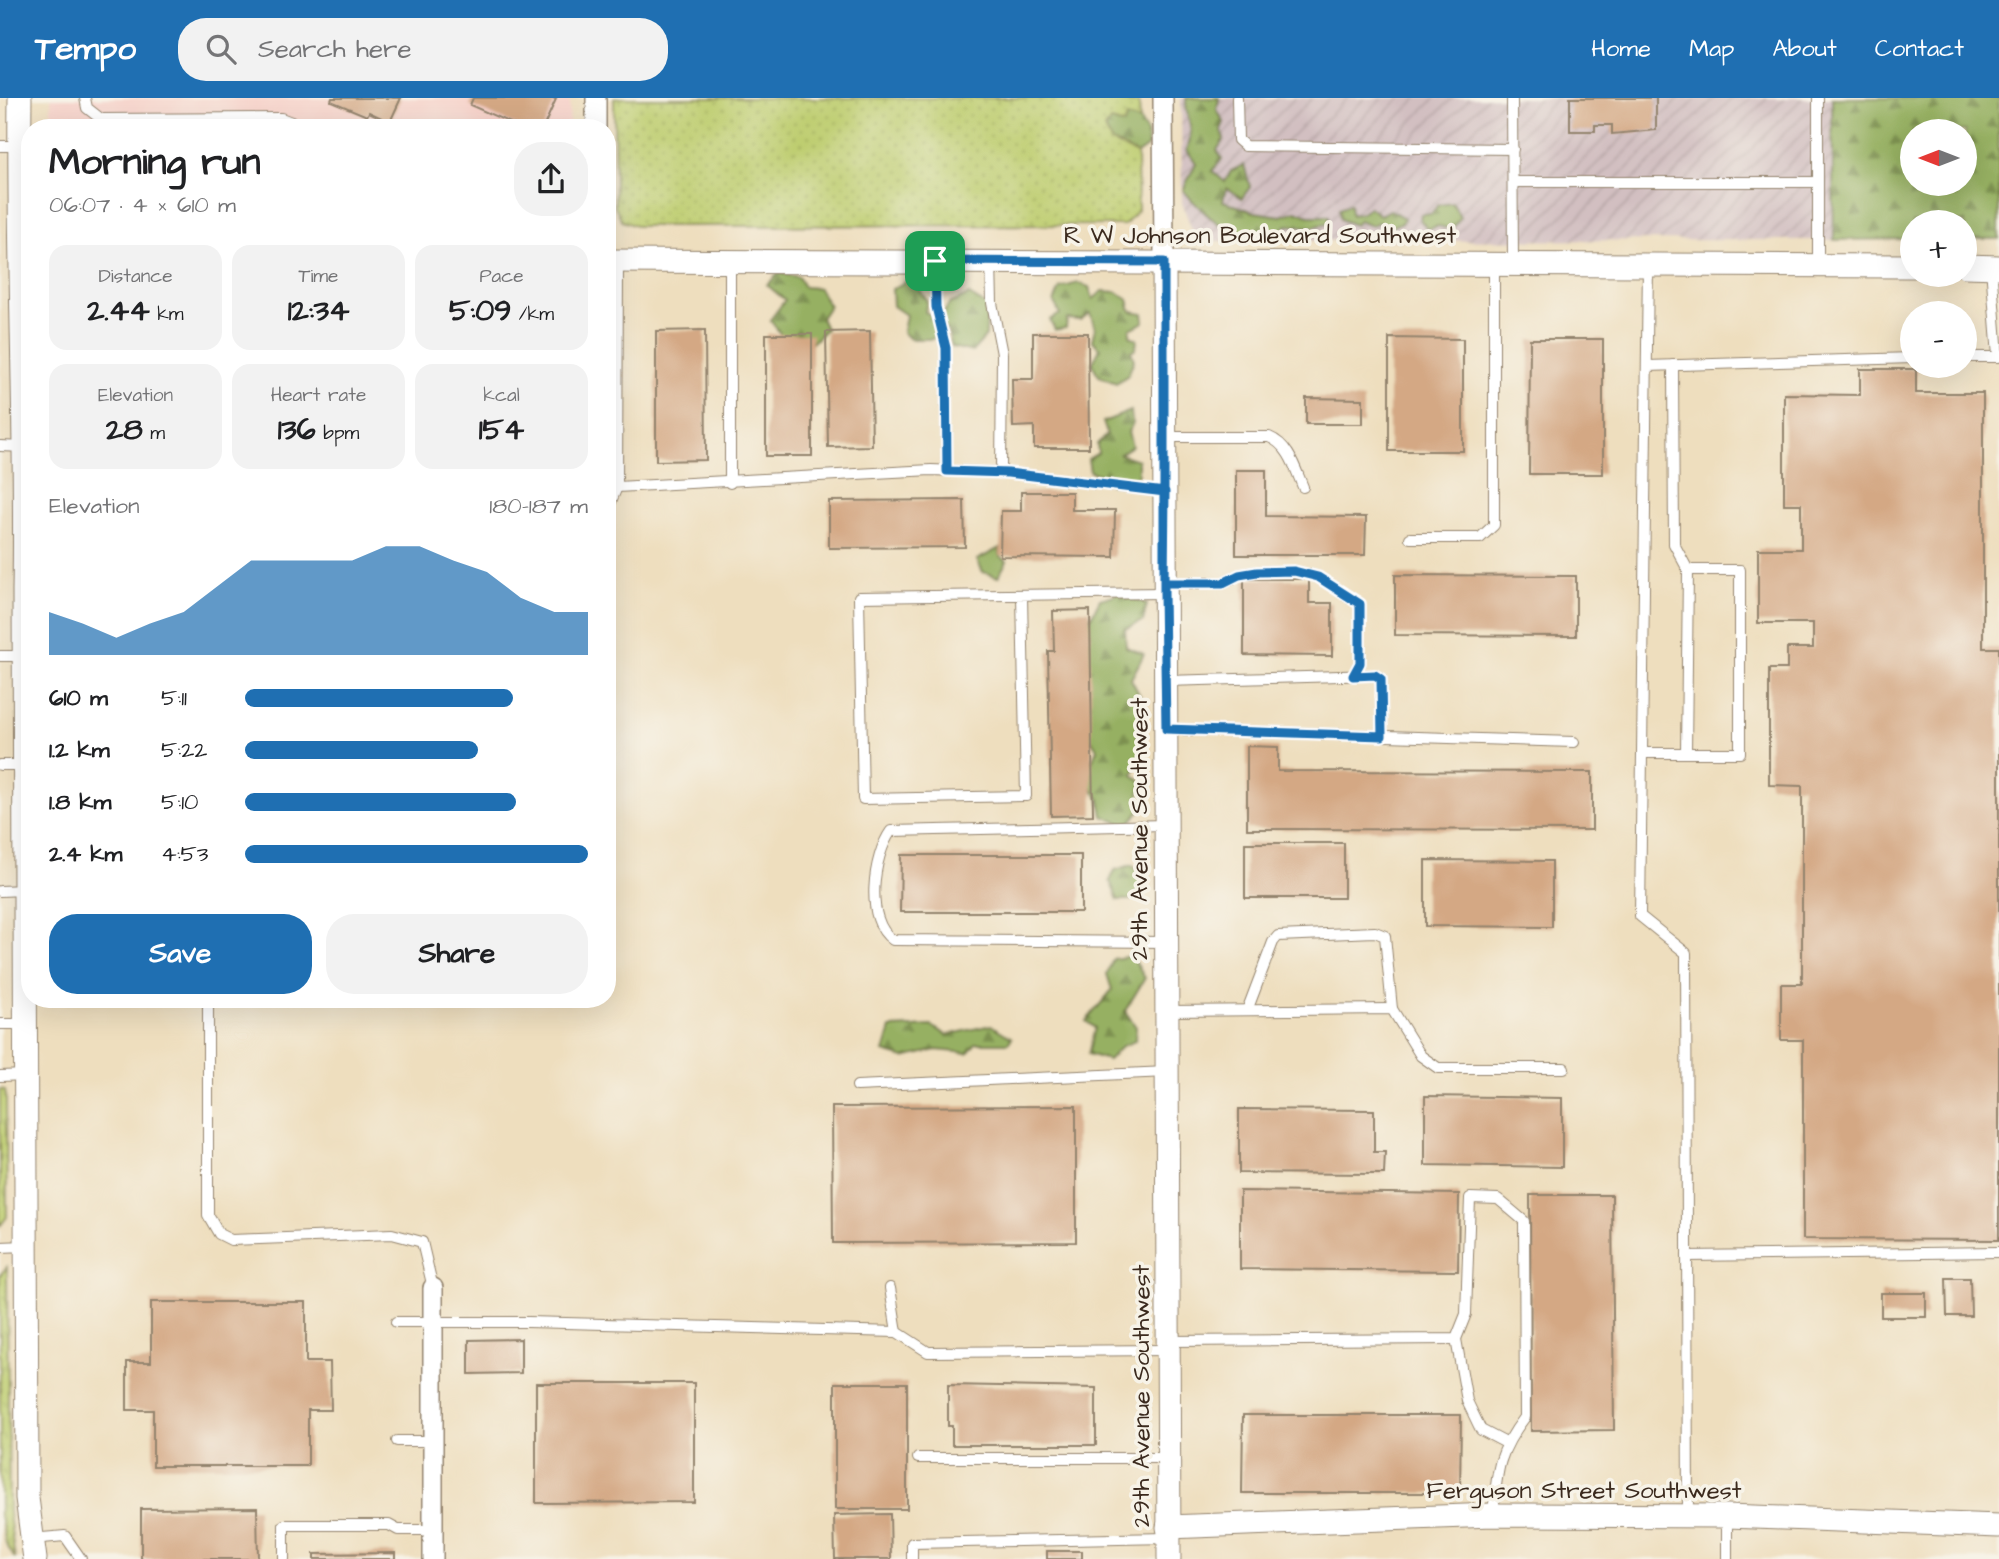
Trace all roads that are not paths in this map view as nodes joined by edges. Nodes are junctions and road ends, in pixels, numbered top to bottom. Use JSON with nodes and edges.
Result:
{"nodes":[{"id":1,"x":20,"y":98,"type":"edge"},
{"id":2,"x":85,"y":98,"type":"edge"},
{"id":3,"x":596,"y":98,"type":"edge"},
{"id":4,"x":1163,"y":98,"type":"edge"},
{"id":5,"x":1237,"y":98,"type":"edge"},
{"id":6,"x":1512,"y":98,"type":"edge"},
{"id":7,"x":1818,"y":98,"type":"edge"},
{"id":8,"x":101,"y":119,"type":"edge"},
{"id":9,"x":101,"y":119,"type":"edge"},
{"id":10,"x":284,"y":119,"type":"edge"},
{"id":11,"x":596,"y":119,"type":"edge"},
{"id":12,"x":17,"y":148,"type":"edge"},
{"id":13,"x":1513,"y":149,"type":"junction"},
{"id":14,"x":1513,"y":182,"type":"junction"},
{"id":15,"x":1818,"y":182,"type":"junction"},
{"id":16,"x":17,"y":260,"type":"edge"},
{"id":17,"x":616,"y":261,"type":"edge"},
{"id":18,"x":730,"y":261,"type":"junction"},
{"id":19,"x":935,"y":261,"type":"junction"},
{"id":20,"x":991,"y":262,"type":"junction"},
{"id":21,"x":1164,"y":262,"type":"junction"},
{"id":22,"x":1503,"y":263,"type":"junction"},
{"id":23,"x":1648,"y":264,"type":"junction"},
{"id":24,"x":1818,"y":264,"type":"junction"},
{"id":25,"x":1900,"y":266,"type":"edge"},
{"id":26,"x":1977,"y":266,"type":"edge"},
{"id":27,"x":1995,"y":267,"type":"edge"},
{"id":28,"x":21,"y":328,"type":"edge"},
{"id":29,"x":1999,"y":356,"type":"edge"},
{"id":30,"x":1977,"y":357,"type":"edge"},
{"id":31,"x":1900,"y":358,"type":"edge"},
{"id":32,"x":1673,"y":365,"type":"junction"},
{"id":33,"x":1647,"y":366,"type":"junction"},
{"id":34,"x":1165,"y":437,"type":"junction"},
{"id":35,"x":0,"y":446,"type":"edge"},
{"id":36,"x":21,"y":447,"type":"edge"},
{"id":37,"x":616,"y":448,"type":"edge"},
{"id":38,"x":947,"y":471,"type":"junction"},
{"id":39,"x":1001,"y":473,"type":"junction"},
{"id":40,"x":730,"y":482,"type":"junction"},
{"id":41,"x":617,"y":487,"type":"joint"},
{"id":42,"x":1303,"y":487,"type":"dead end"},
{"id":43,"x":1165,"y":492,"type":"junction"},
{"id":44,"x":1410,"y":538,"type":"dead end"},
{"id":45,"x":1688,"y":570,"type":"junction"},
{"id":46,"x":1164,"y":588,"type":"junction"},
{"id":47,"x":1022,"y":595,"type":"junction"},
{"id":48,"x":0,"y":656,"type":"edge"},
{"id":49,"x":21,"y":666,"type":"edge"},
{"id":50,"x":1353,"y":676,"type":"junction"},
{"id":51,"x":1166,"y":681,"type":"junction"},
{"id":52,"x":1166,"y":729,"type":"junction"},
{"id":53,"x":1382,"y":736,"type":"junction"},
{"id":54,"x":1574,"y":742,"type":"dead end"},
{"id":55,"x":1642,"y":753,"type":"junction"},
{"id":56,"x":1686,"y":753,"type":"junction"},
{"id":57,"x":0,"y":765,"type":"edge"},
{"id":58,"x":21,"y":765,"type":"edge"},
{"id":59,"x":1166,"y":825,"type":"junction"},
{"id":60,"x":21,"y":890,"type":"edge"},
{"id":61,"x":0,"y":891,"type":"edge"},
{"id":62,"x":1167,"y":942,"type":"junction"},
{"id":63,"x":27,"y":1008,"type":"edge"},
{"id":64,"x":208,"y":1008,"type":"edge"},
{"id":65,"x":1248,"y":1008,"type":"junction"},
{"id":66,"x":1392,"y":1009,"type":"junction"},
{"id":67,"x":1167,"y":1011,"type":"junction"},
{"id":68,"x":0,"y":1024,"type":"edge"},
{"id":69,"x":27,"y":1024,"type":"junction"},
{"id":70,"x":1564,"y":1069,"type":"dead end"},
{"id":71,"x":1167,"y":1072,"type":"junction"},
{"id":72,"x":0,"y":1076,"type":"edge"},
{"id":73,"x":27,"y":1076,"type":"junction"},
{"id":74,"x":857,"y":1086,"type":"dead end"},
{"id":75,"x":26,"y":1245,"type":"junction"},
{"id":76,"x":0,"y":1247,"type":"edge"},
{"id":77,"x":1999,"y":1252,"type":"edge"},
{"id":78,"x":1687,"y":1256,"type":"junction"},
{"id":79,"x":433,"y":1288,"type":"joint"},
{"id":80,"x":890,"y":1288,"type":"dead end"},
{"id":81,"x":433,"y":1321,"type":"junction"},
{"id":82,"x":396,"y":1322,"type":"dead end"},
{"id":83,"x":897,"y":1332,"type":"junction"},
{"id":84,"x":1455,"y":1339,"type":"junction"},
{"id":85,"x":1168,"y":1346,"type":"junction"},
{"id":86,"x":397,"y":1441,"type":"dead end"},
{"id":87,"x":433,"y":1441,"type":"junction"},
{"id":88,"x":1506,"y":1443,"type":"junction"},
{"id":89,"x":918,"y":1458,"type":"dead end"},
{"id":90,"x":1168,"y":1458,"type":"junction"},
{"id":91,"x":1493,"y":1515,"type":"junction"},
{"id":92,"x":1688,"y":1516,"type":"junction"},
{"id":93,"x":1727,"y":1516,"type":"junction"},
{"id":94,"x":1999,"y":1526,"type":"edge"},
{"id":95,"x":433,"y":1530,"type":"junction"},
{"id":96,"x":1168,"y":1541,"type":"edge"},
{"id":97,"x":33,"y":1549,"type":"edge"},
{"id":98,"x":81,"y":1559,"type":"edge"},
{"id":99,"x":284,"y":1559,"type":"edge"},
{"id":100,"x":433,"y":1559,"type":"edge"},
{"id":101,"x":912,"y":1559,"type":"edge"},
{"id":102,"x":1727,"y":1559,"type":"edge"}],
"edges":[{"from":1,"to":12,"type":"street"},
{"from":2,"to":9,"type":"lane"},
{"from":3,"to":11,"type":"street"},
{"from":4,"to":21,"type":"street","name":"29th Avenue Southwest"},
{"from":5,"to":13,"type":"lane"},
{"from":6,"to":13,"type":"lane"},
{"from":7,"to":15,"type":"lane"},
{"from":8,"to":10,"type":"lane"},
{"from":12,"to":16,"type":"street"},
{"from":13,"to":14,"type":"lane"},
{"from":14,"to":15,"type":"lane"},
{"from":14,"to":22,"type":"lane"},
{"from":15,"to":24,"type":"lane"},
{"from":16,"to":28,"type":"street"},
{"from":17,"to":18,"type":"street","name":"R W Johnson Boulevard Southwest"},
{"from":18,"to":19,"type":"street","name":"R W Johnson Boulevard Southwest"},
{"from":18,"to":40,"type":"lane"},
{"from":19,"to":20,"type":"street","name":"R W Johnson Boulevard Southwest"},
{"from":19,"to":38,"type":"lane"},
{"from":20,"to":21,"type":"street","name":"R W Johnson Boulevard Southwest"},
{"from":20,"to":39,"type":"lane"},
{"from":21,"to":22,"type":"street","name":"R W Johnson Boulevard Southwest"},
{"from":21,"to":34,"type":"street","name":"29th Avenue Southwest"},
{"from":22,"to":23,"type":"street","name":"R W Johnson Boulevard Southwest"},
{"from":22,"to":44,"type":"lane"},
{"from":23,"to":24,"type":"street","name":"R W Johnson Boulevard Southwest"},
{"from":23,"to":33,"type":"lane"},
{"from":24,"to":25,"type":"street","name":"R W Johnson Boulevard Southwest"},
{"from":26,"to":27,"type":"street"},
{"from":27,"to":29,"type":"lane"},
{"from":29,"to":30,"type":"lane"},
{"from":31,"to":32,"type":"lane"},
{"from":32,"to":33,"type":"lane"},
{"from":32,"to":45,"type":"lane"},
{"from":33,"to":55,"type":"lane"},
{"from":34,"to":42,"type":"lane"},
{"from":34,"to":43,"type":"street","name":"29th Avenue Southwest"},
{"from":35,"to":36,"type":"lane"},
{"from":37,"to":41,"type":"lane"},
{"from":38,"to":39,"type":"lane"},
{"from":38,"to":40,"type":"lane"},
{"from":39,"to":43,"type":"lane"},
{"from":40,"to":41,"type":"lane"},
{"from":43,"to":46,"type":"street","name":"29th Avenue Southwest"},
{"from":45,"to":56,"type":"lane"},
{"from":45,"to":56,"type":"lane"},
{"from":46,"to":47,"type":"lane"},
{"from":46,"to":50,"type":"lane"},
{"from":46,"to":51,"type":"street","name":"29th Avenue Southwest"},
{"from":47,"to":47,"type":"lane"},
{"from":48,"to":49,"type":"lane"},
{"from":50,"to":51,"type":"lane"},
{"from":50,"to":53,"type":"lane"},
{"from":51,"to":52,"type":"street","name":"29th Avenue Southwest"},
{"from":52,"to":53,"type":"lane"},
{"from":52,"to":59,"type":"street","name":"29th Avenue Southwest"},
{"from":53,"to":54,"type":"lane"},
{"from":55,"to":56,"type":"lane"},
{"from":55,"to":78,"type":"lane"},
{"from":57,"to":58,"type":"lane"},
{"from":59,"to":62,"type":"street","name":"29th Avenue Southwest"},
{"from":59,"to":62,"type":"lane"},
{"from":60,"to":61,"type":"lane"},
{"from":62,"to":67,"type":"street","name":"29th Avenue Southwest"},
{"from":63,"to":69,"type":"street"},
{"from":64,"to":79,"type":"lane"},
{"from":65,"to":66,"type":"lane"},
{"from":65,"to":66,"type":"lane"},
{"from":65,"to":67,"type":"lane"},
{"from":66,"to":70,"type":"lane"},
{"from":67,"to":71,"type":"street","name":"29th Avenue Southwest"},
{"from":68,"to":69,"type":"lane"},
{"from":69,"to":73,"type":"street"},
{"from":71,"to":74,"type":"lane"},
{"from":71,"to":85,"type":"street","name":"29th Avenue Southwest"},
{"from":72,"to":73,"type":"lane"},
{"from":73,"to":75,"type":"street"},
{"from":75,"to":76,"type":"lane"},
{"from":75,"to":97,"type":"street"},
{"from":77,"to":78,"type":"lane"},
{"from":78,"to":92,"type":"lane"},
{"from":79,"to":81,"type":"street"},
{"from":80,"to":83,"type":"lane"},
{"from":81,"to":82,"type":"lane"},
{"from":81,"to":83,"type":"lane"},
{"from":81,"to":87,"type":"street"},
{"from":83,"to":85,"type":"lane"},
{"from":84,"to":85,"type":"lane"},
{"from":84,"to":88,"type":"lane"},
{"from":84,"to":88,"type":"lane"},
{"from":85,"to":90,"type":"street","name":"29th Avenue Southwest"},
{"from":86,"to":87,"type":"lane"},
{"from":87,"to":95,"type":"street"},
{"from":88,"to":91,"type":"lane"},
{"from":89,"to":90,"type":"lane"},
{"from":90,"to":96,"type":"street","name":"29th Avenue Southwest"},
{"from":91,"to":92,"type":"street","name":"Ferguson Street Southwest"},
{"from":91,"to":96,"type":"street","name":"Ferguson Street Southwest"},
{"from":92,"to":93,"type":"street","name":"Ferguson Street Southwest"},
{"from":93,"to":94,"type":"street","name":"Ferguson Street Southwest"},
{"from":93,"to":102,"type":"lane"},
{"from":95,"to":99,"type":"lane"},
{"from":95,"to":100,"type":"street"},
{"from":96,"to":101,"type":"lane"},
{"from":97,"to":98,"type":"lane"}]}
